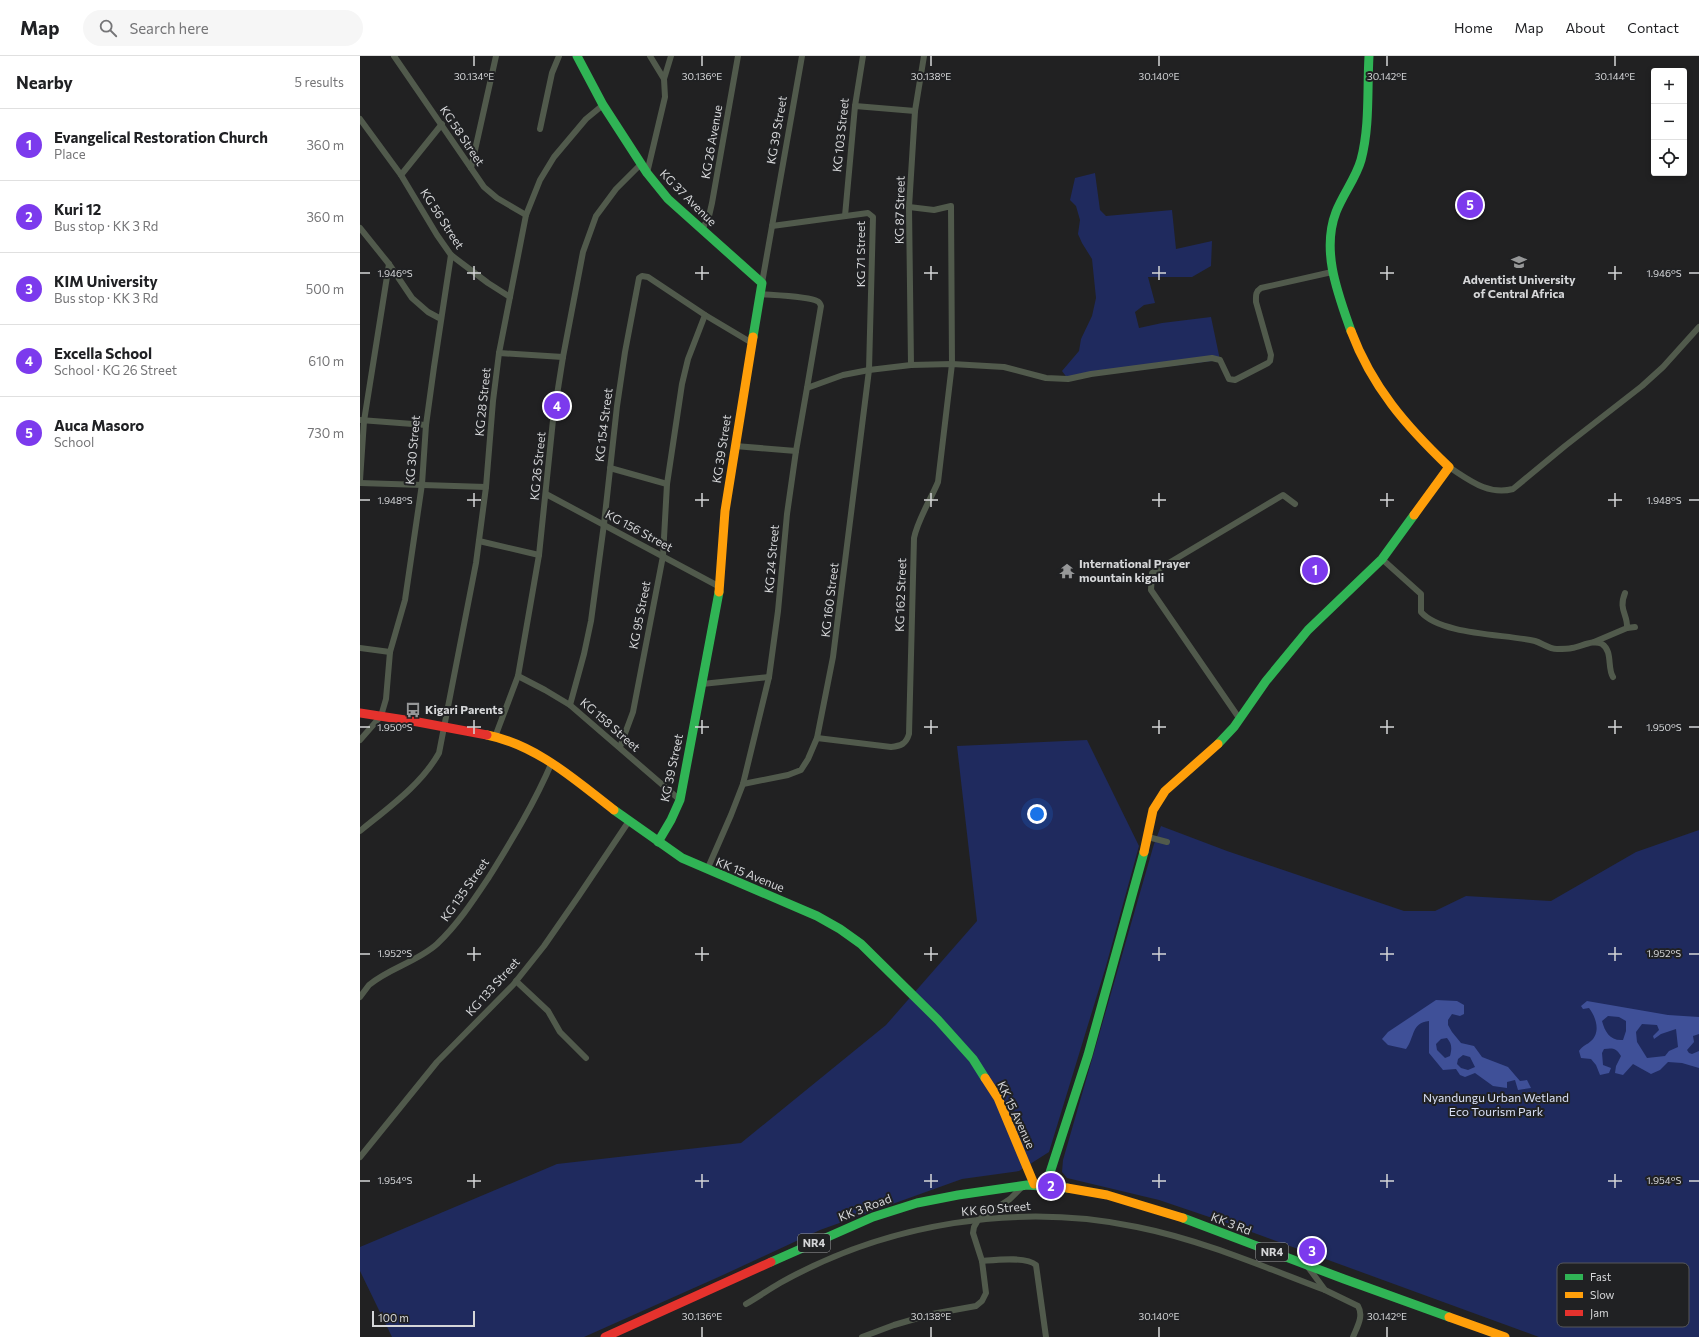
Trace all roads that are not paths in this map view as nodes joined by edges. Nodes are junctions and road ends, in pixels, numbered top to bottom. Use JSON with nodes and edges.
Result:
{"nodes":[{"id":1,"x":394,"y":56,"type":"edge"},
{"id":2,"x":496,"y":56,"type":"edge"},
{"id":3,"x":559,"y":56,"type":"edge"},
{"id":4,"x":577,"y":56,"type":"edge"},
{"id":5,"x":650,"y":56,"type":"edge"},
{"id":6,"x":671,"y":56,"type":"edge"},
{"id":7,"x":738,"y":56,"type":"edge"},
{"id":8,"x":802,"y":56,"type":"edge"},
{"id":9,"x":863,"y":56,"type":"edge"},
{"id":10,"x":924,"y":56,"type":"edge"},
{"id":11,"x":1368,"y":56,"type":"edge"},
{"id":12,"x":664,"y":79,"type":"junction"},
{"id":13,"x":603,"y":104,"type":"junction"},
{"id":14,"x":855,"y":106,"type":"junction"},
{"id":15,"x":915,"y":111,"type":"junction"},
{"id":16,"x":360,"y":119,"type":"edge"},
{"id":17,"x":442,"y":124,"type":"junction"},
{"id":18,"x":540,"y":129,"type":"dead end"},
{"id":19,"x":640,"y":164,"type":"junction"},
{"id":20,"x":471,"y":168,"type":"junction"},
{"id":21,"x":647,"y":173,"type":"junction"},
{"id":22,"x":402,"y":175,"type":"junction"},
{"id":23,"x":909,"y":207,"type":"junction"},
{"id":24,"x":526,"y":215,"type":"junction"},
{"id":25,"x":845,"y":216,"type":"junction"},
{"id":26,"x":772,"y":226,"type":"junction"},
{"id":27,"x":360,"y":228,"type":"edge"},
{"id":28,"x":702,"y":230,"type":"junction"},
{"id":29,"x":451,"y":255,"type":"junction"},
{"id":30,"x":389,"y":264,"type":"junction"},
{"id":31,"x":1332,"y":272,"type":"junction"},
{"id":32,"x":762,"y":283,"type":"junction"},
{"id":33,"x":760,"y":294,"type":"junction"},
{"id":34,"x":510,"y":297,"type":"junction"},
{"id":35,"x":705,"y":315,"type":"junction"},
{"id":36,"x":441,"y":319,"type":"junction"},
{"id":37,"x":1699,"y":327,"type":"edge"},
{"id":38,"x":752,"y":343,"type":"junction"},
{"id":39,"x":499,"y":353,"type":"junction"},
{"id":40,"x":563,"y":357,"type":"junction"},
{"id":41,"x":952,"y":364,"type":"junction"},
{"id":42,"x":911,"y":365,"type":"junction"},
{"id":43,"x":869,"y":370,"type":"junction"},
{"id":44,"x":807,"y":388,"type":"junction"},
{"id":45,"x":362,"y":421,"type":"edge"},
{"id":46,"x":426,"y":424,"type":"junction"},
{"id":47,"x":735,"y":446,"type":"junction"},
{"id":48,"x":796,"y":451,"type":"junction"},
{"id":49,"x":1449,"y":467,"type":"junction"},
{"id":50,"x":610,"y":468,"type":"junction"},
{"id":51,"x":360,"y":481,"type":"edge"},
{"id":52,"x":422,"y":484,"type":"junction"},
{"id":53,"x":668,"y":484,"type":"junction"},
{"id":54,"x":486,"y":487,"type":"junction"},
{"id":55,"x":546,"y":494,"type":"junction"},
{"id":56,"x":1295,"y":504,"type":"dead end"},
{"id":57,"x":604,"y":524,"type":"junction"},
{"id":58,"x":479,"y":541,"type":"junction"},
{"id":59,"x":538,"y":554,"type":"junction"},
{"id":60,"x":663,"y":556,"type":"junction"},
{"id":61,"x":1382,"y":559,"type":"junction"},
{"id":62,"x":720,"y":587,"type":"junction"},
{"id":63,"x":1625,"y":593,"type":"dead end"},
{"id":64,"x":1635,"y":627,"type":"dead end"},
{"id":65,"x":1627,"y":628,"type":"junction"},
{"id":66,"x":1612,"y":634,"type":"junction"},
{"id":67,"x":1594,"y":642,"type":"junction"},
{"id":68,"x":1605,"y":647,"type":"junction"},
{"id":69,"x":360,"y":648,"type":"edge"},
{"id":70,"x":390,"y":652,"type":"junction"},
{"id":71,"x":518,"y":676,"type":"junction"},
{"id":72,"x":1613,"y":677,"type":"dead end"},
{"id":73,"x":769,"y":678,"type":"junction"},
{"id":74,"x":702,"y":684,"type":"junction"},
{"id":75,"x":570,"y":705,"type":"junction"},
{"id":76,"x":360,"y":713,"type":"edge"},
{"id":77,"x":381,"y":716,"type":"junction"},
{"id":78,"x":1239,"y":718,"type":"junction"},
{"id":79,"x":445,"y":727,"type":"junction"},
{"id":80,"x":495,"y":737,"type":"junction"},
{"id":81,"x":817,"y":738,"type":"junction"},
{"id":82,"x":360,"y":740,"type":"edge"},
{"id":83,"x":620,"y":747,"type":"junction"},
{"id":84,"x":552,"y":762,"type":"junction"},
{"id":85,"x":743,"y":784,"type":"junction"},
{"id":86,"x":680,"y":800,"type":"junction"},
{"id":87,"x":629,"y":821,"type":"junction"},
{"id":88,"x":360,"y":831,"type":"edge"},
{"id":89,"x":1148,"y":837,"type":"junction"},
{"id":90,"x":658,"y":842,"type":"junction"},
{"id":91,"x":1168,"y":842,"type":"dead end"},
{"id":92,"x":707,"y":870,"type":"junction"},
{"id":93,"x":516,"y":981,"type":"junction"},
{"id":94,"x":360,"y":997,"type":"edge"},
{"id":95,"x":586,"y":1058,"type":"dead end"},
{"id":96,"x":360,"y":1158,"type":"edge"},
{"id":97,"x":1034,"y":1184,"type":"junction"},
{"id":98,"x":1024,"y":1185,"type":"junction"},
{"id":99,"x":1046,"y":1185,"type":"junction"},
{"id":100,"x":978,"y":1220,"type":"junction"},
{"id":101,"x":982,"y":1261,"type":"junction"},
{"id":102,"x":1307,"y":1266,"type":"junction"},
{"id":103,"x":1325,"y":1290,"type":"junction"},
{"id":104,"x":746,"y":1304,"type":"dead end"},
{"id":105,"x":605,"y":1337,"type":"edge"},
{"id":106,"x":862,"y":1337,"type":"edge"},
{"id":107,"x":1046,"y":1337,"type":"edge"},
{"id":108,"x":1353,"y":1337,"type":"edge"},
{"id":109,"x":1505,"y":1337,"type":"edge"}],
"edges":[{"from":1,"to":17,"type":"street","name":"KG 58 Street"},
{"from":2,"to":20,"type":"street"},
{"from":3,"to":18,"type":"street"},
{"from":4,"to":13,"type":"main road","name":"KG 37 Avenue"},
{"from":5,"to":12,"type":"street"},
{"from":6,"to":12,"type":"street"},
{"from":7,"to":28,"type":"street","name":"KG 26 Avenue"},
{"from":8,"to":26,"type":"street","name":"KG 39 Street"},
{"from":9,"to":14,"type":"street","name":"KG 103 Street"},
{"from":10,"to":15,"type":"street","name":"KG 87 Street"},
{"from":11,"to":31,"type":"main road"},
{"from":12,"to":21,"type":"street"},
{"from":13,"to":19,"type":"main road","name":"KG 37 Avenue"},
{"from":13,"to":24,"type":"street","name":"KG 28 Street"},
{"from":14,"to":15,"type":"street"},
{"from":14,"to":25,"type":"street","name":"KG 103 Street"},
{"from":15,"to":23,"type":"street","name":"KG 87 Street"},
{"from":16,"to":22,"type":"street","name":"KG 56 Street"},
{"from":17,"to":20,"type":"street","name":"KG 58 Street"},
{"from":17,"to":22,"type":"street"},
{"from":19,"to":21,"type":"main road","name":"KG 37 Avenue"},
{"from":19,"to":40,"type":"street","name":"KG 26 Street"},
{"from":20,"to":24,"type":"street","name":"KG 58 Street"},
{"from":21,"to":28,"type":"main road","name":"KG 37 Avenue"},
{"from":22,"to":29,"type":"street","name":"KG 56 Street"},
{"from":23,"to":41,"type":"street","name":"KG 162 Street"},
{"from":23,"to":42,"type":"street","name":"KG 87 Street"},
{"from":24,"to":34,"type":"street","name":"KG 28 Street"},
{"from":25,"to":26,"type":"street","name":"KG 71 Street"},
{"from":25,"to":43,"type":"street","name":"KG 71 Street"},
{"from":26,"to":32,"type":"street","name":"KG 39 Street"},
{"from":27,"to":30,"type":"street"},
{"from":28,"to":32,"type":"main road","name":"KG 37 Avenue"},
{"from":29,"to":34,"type":"street","name":"KG 56 Street"},
{"from":29,"to":36,"type":"street","name":"KG 30 Street"},
{"from":30,"to":36,"type":"street"},
{"from":30,"to":45,"type":"street"},
{"from":31,"to":41,"type":"street"},
{"from":31,"to":49,"type":"main road"},
{"from":32,"to":33,"type":"main road","name":"KG 39 Street"},
{"from":33,"to":38,"type":"main road","name":"KG 39 Street"},
{"from":33,"to":44,"type":"street","name":"KG 24 Street"},
{"from":34,"to":39,"type":"street","name":"KG 28 Street"},
{"from":35,"to":38,"type":"street","name":"KG 154 Street"},
{"from":35,"to":50,"type":"street","name":"KG 154 Street"},
{"from":35,"to":53,"type":"street","name":"KG 95 Street"},
{"from":36,"to":46,"type":"street","name":"KG 30 Street"},
{"from":37,"to":49,"type":"street"},
{"from":38,"to":47,"type":"main road","name":"KG 39 Street"},
{"from":39,"to":40,"type":"street"},
{"from":39,"to":54,"type":"street","name":"KG 28 Street"},
{"from":40,"to":55,"type":"street","name":"KG 26 Street"},
{"from":41,"to":42,"type":"street"},
{"from":41,"to":81,"type":"street","name":"KG 162 Street"},
{"from":42,"to":43,"type":"street"},
{"from":43,"to":44,"type":"street"},
{"from":43,"to":81,"type":"street","name":"KG 160 Street"},
{"from":44,"to":48,"type":"street","name":"KG 24 Street"},
{"from":45,"to":46,"type":"street"},
{"from":45,"to":51,"type":"street"},
{"from":46,"to":52,"type":"street","name":"KG 30 Street"},
{"from":47,"to":48,"type":"street"},
{"from":47,"to":62,"type":"main road","name":"KG 39 Street"},
{"from":48,"to":73,"type":"street","name":"KG 24 Street"},
{"from":49,"to":61,"type":"main road"},
{"from":50,"to":53,"type":"street"},
{"from":50,"to":57,"type":"street","name":"KG 154 Street"},
{"from":51,"to":52,"type":"street"},
{"from":52,"to":54,"type":"street"},
{"from":52,"to":70,"type":"street","name":"KG 30 Street"},
{"from":53,"to":60,"type":"street","name":"KG 95 Street"},
{"from":54,"to":58,"type":"street","name":"KG 28 Street"},
{"from":55,"to":57,"type":"street","name":"KG 156 Street"},
{"from":55,"to":59,"type":"street","name":"KG 26 Street"},
{"from":56,"to":78,"type":"street"},
{"from":57,"to":60,"type":"street","name":"KG 156 Street"},
{"from":57,"to":75,"type":"street","name":"KG 154 Street"},
{"from":58,"to":59,"type":"street"},
{"from":58,"to":79,"type":"street","name":"KG 28 Street"},
{"from":59,"to":71,"type":"street","name":"KG 26 Street"},
{"from":60,"to":62,"type":"street","name":"KG 156 Street"},
{"from":60,"to":83,"type":"street","name":"KG 95 Street"},
{"from":61,"to":67,"type":"street"},
{"from":61,"to":78,"type":"main road"},
{"from":62,"to":74,"type":"main road","name":"KG 39 Street"},
{"from":63,"to":65,"type":"street"},
{"from":64,"to":65,"type":"street"},
{"from":65,"to":66,"type":"street"},
{"from":66,"to":67,"type":"street"},
{"from":66,"to":68,"type":"street"},
{"from":67,"to":68,"type":"street"},
{"from":68,"to":72,"type":"street"},
{"from":69,"to":70,"type":"street"},
{"from":70,"to":77,"type":"street","name":"KG 30 Street"},
{"from":71,"to":75,"type":"street","name":"KG 158 Street"},
{"from":71,"to":80,"type":"street","name":"KG 26 Street"},
{"from":73,"to":74,"type":"street"},
{"from":73,"to":85,"type":"street","name":"KG 24 Street"},
{"from":74,"to":86,"type":"main road","name":"KG 39 Street"},
{"from":75,"to":83,"type":"street","name":"KG 158 Street"},
{"from":76,"to":77,"type":"main road","name":"KK 15 Avenue"},
{"from":77,"to":79,"type":"main road","name":"KK 15 Avenue"},
{"from":77,"to":82,"type":"street"},
{"from":78,"to":89,"type":"main road"},
{"from":79,"to":80,"type":"main road","name":"KK 15 Avenue"},
{"from":79,"to":88,"type":"street","name":"KG 28 Street"},
{"from":80,"to":84,"type":"main road","name":"KK 15 Avenue"},
{"from":81,"to":85,"type":"street","name":"KG 160 Street"},
{"from":83,"to":86,"type":"street","name":"KG 158 Street"},
{"from":84,"to":87,"type":"main road","name":"KK 15 Avenue"},
{"from":84,"to":94,"type":"street","name":"KG 135 Street"},
{"from":85,"to":92,"type":"street","name":"KG 24 Street"},
{"from":86,"to":90,"type":"main road","name":"KG 39 Street"},
{"from":87,"to":90,"type":"main road","name":"KK 15 Avenue"},
{"from":87,"to":93,"type":"street","name":"KG 133 Street"},
{"from":89,"to":91,"type":"street"},
{"from":89,"to":99,"type":"main road"},
{"from":90,"to":92,"type":"main road","name":"KK 15 Avenue"},
{"from":92,"to":97,"type":"main road","name":"KK 15 Avenue"},
{"from":93,"to":95,"type":"street"},
{"from":93,"to":96,"type":"street","name":"KG 133 Street"},
{"from":97,"to":98,"type":"main road","name":"KK 3 Road","number":"NR4"},
{"from":97,"to":99,"type":"main road","name":"KK 3 Rd","number":"NR4"},
{"from":98,"to":100,"type":"street"},
{"from":98,"to":105,"type":"main road","name":"KK 3 Road","number":"NR4"},
{"from":99,"to":102,"type":"main road","name":"KK 3 Rd","number":"NR4"},
{"from":100,"to":101,"type":"street"},
{"from":100,"to":103,"type":"street","name":"KK 60 Street"},
{"from":100,"to":104,"type":"street","name":"KK 60 Street"},
{"from":101,"to":106,"type":"street"},
{"from":101,"to":107,"type":"street"},
{"from":102,"to":103,"type":"street"},
{"from":102,"to":109,"type":"main road","name":"KK 3 Rd","number":"NR4"},
{"from":103,"to":108,"type":"street","name":"KK 60 Street"}]}
